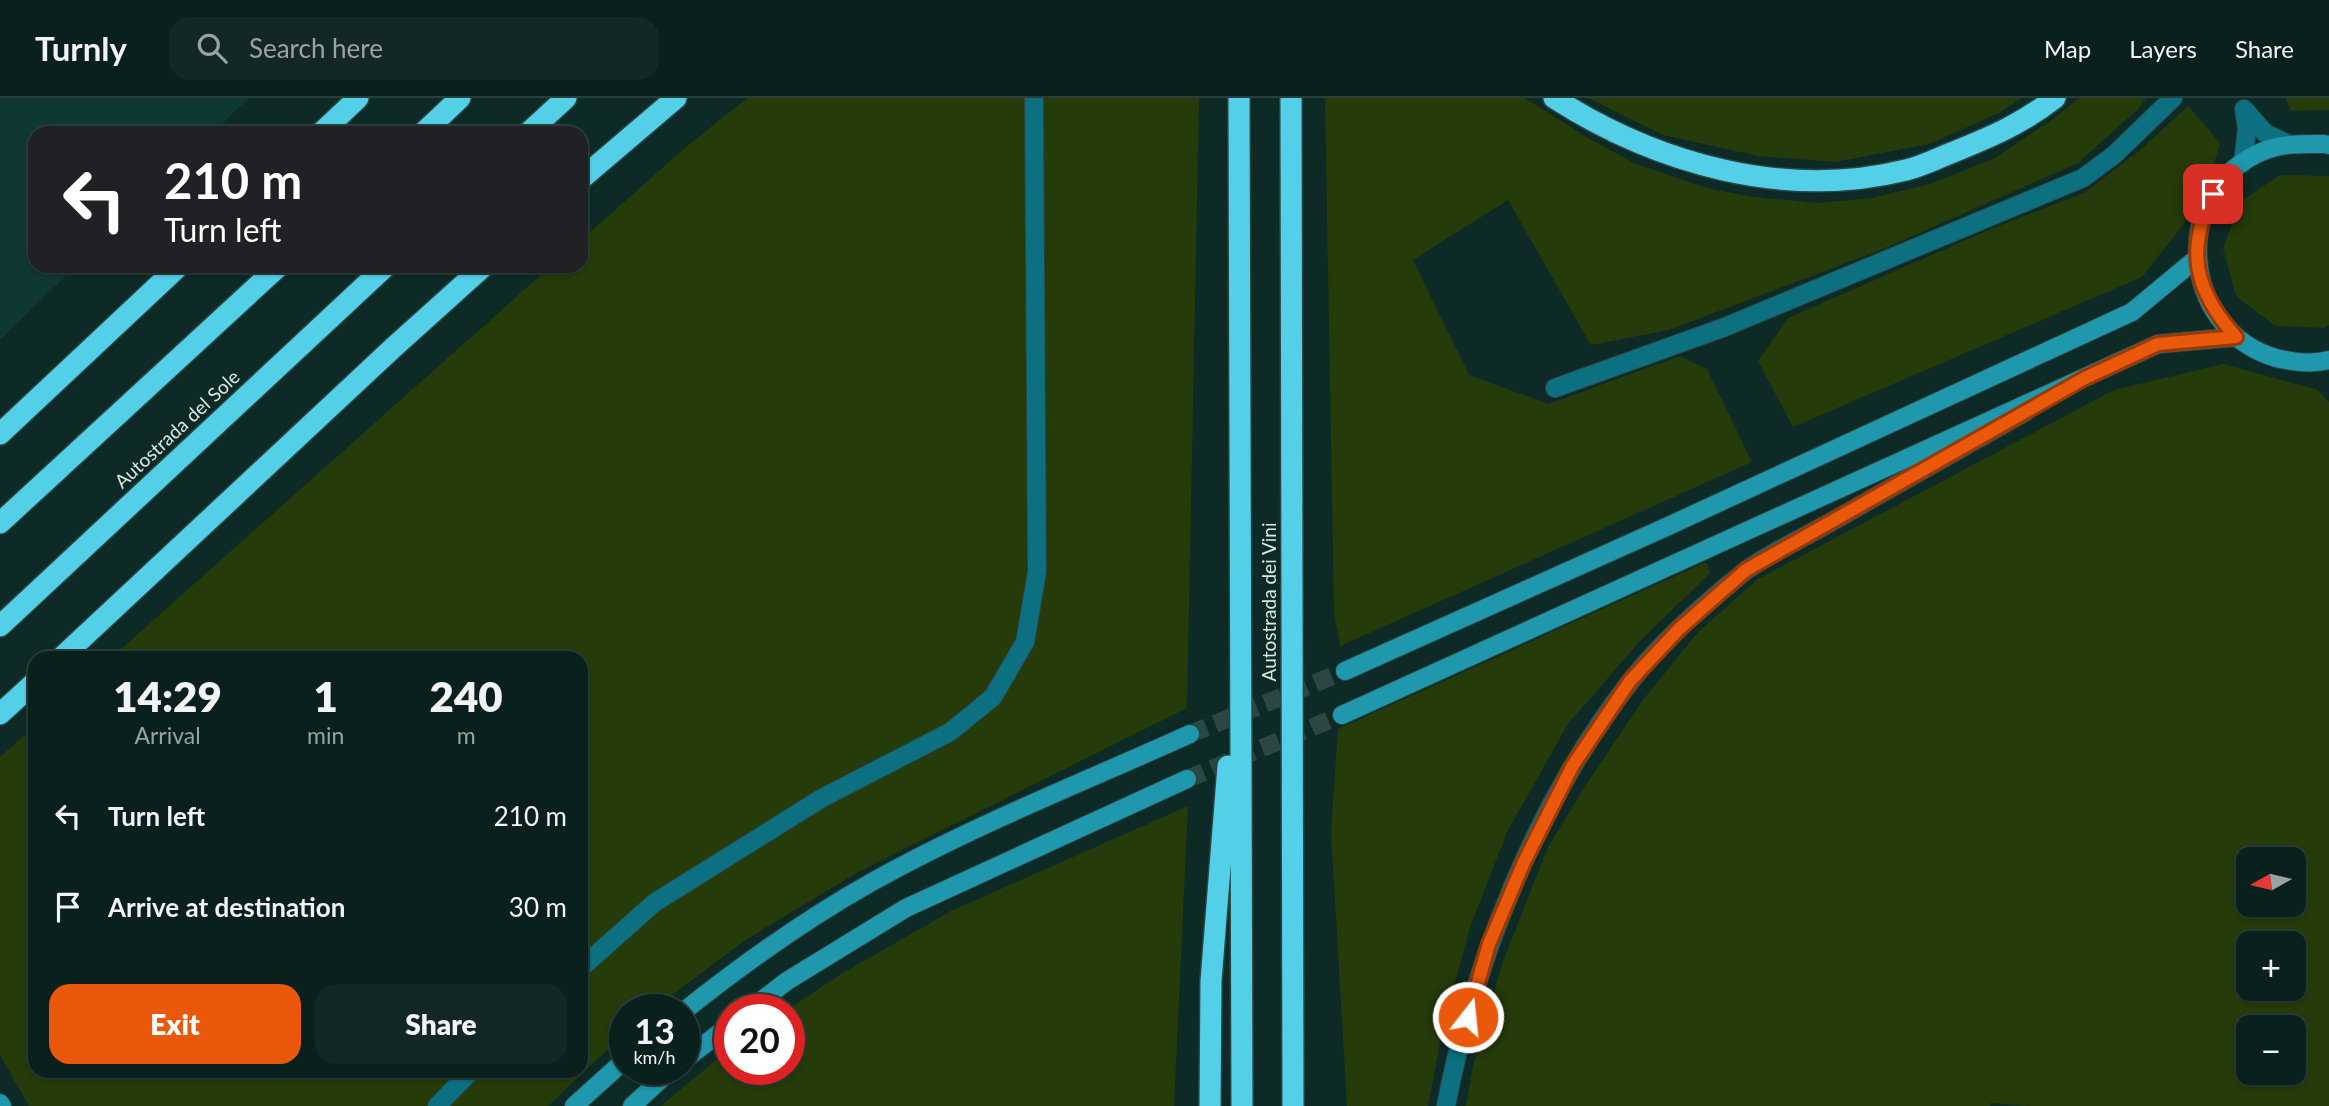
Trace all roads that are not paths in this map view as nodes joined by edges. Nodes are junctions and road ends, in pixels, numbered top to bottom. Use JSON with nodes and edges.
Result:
{"nodes":[{"id":1,"x":349,"y":98,"type":"edge"},
{"id":2,"x":358,"y":98,"type":"edge"},
{"id":3,"x":460,"y":98,"type":"edge"},
{"id":4,"x":566,"y":98,"type":"edge"},
{"id":5,"x":676,"y":98,"type":"edge"},
{"id":6,"x":1239,"y":98,"type":"edge"},
{"id":7,"x":1291,"y":98,"type":"edge"},
{"id":8,"x":1554,"y":98,"type":"edge"},
{"id":9,"x":2055,"y":98,"type":"edge"},
{"id":10,"x":2174,"y":98,"type":"edge"},
{"id":11,"x":1034,"y":100,"type":"dead end"},
{"id":12,"x":2243,"y":104,"type":"edge"},
{"id":13,"x":325,"y":126,"type":"edge"},
{"id":14,"x":327,"y":126,"type":"edge"},
{"id":15,"x":430,"y":126,"type":"edge"},
{"id":16,"x":536,"y":126,"type":"edge"},
{"id":17,"x":2288,"y":144,"type":"junction"},
{"id":18,"x":2329,"y":145,"type":"edge"},
{"id":19,"x":2243,"y":163,"type":"junction"},
{"id":20,"x":588,"y":173,"type":"edge"},
{"id":21,"x":2197,"y":258,"type":"junction"},
{"id":22,"x":172,"y":273,"type":"edge"},
{"id":23,"x":271,"y":273,"type":"edge"},
{"id":24,"x":378,"y":273,"type":"edge"},
{"id":25,"x":476,"y":273,"type":"edge"},
{"id":26,"x":2236,"y":337,"type":"junction"},
{"id":27,"x":2329,"y":360,"type":"edge"},
{"id":28,"x":2085,"y":378,"type":"junction"},
{"id":29,"x":1555,"y":388,"type":"dead end"},
{"id":30,"x":0,"y":434,"type":"edge"},
{"id":31,"x":0,"y":523,"type":"edge"},
{"id":32,"x":1241,"y":617,"type":"junction"},
{"id":33,"x":0,"y":626,"type":"edge"},
{"id":34,"x":68,"y":651,"type":"edge"},
{"id":35,"x":1345,"y":671,"type":"tunnel mouth"},
{"id":36,"x":28,"y":689,"type":"edge"},
{"id":37,"x":0,"y":715,"type":"edge"},
{"id":38,"x":1342,"y":715,"type":"tunnel mouth"},
{"id":39,"x":1190,"y":734,"type":"tunnel mouth"},
{"id":40,"x":1187,"y":779,"type":"tunnel mouth"},
{"id":41,"x":588,"y":962,"type":"edge"},
{"id":42,"x":770,"y":994,"type":"edge"},
{"id":43,"x":700,"y":998,"type":"edge"},
{"id":44,"x":714,"y":1037,"type":"edge"},
{"id":45,"x":700,"y":1048,"type":"edge"},
{"id":46,"x":609,"y":1074,"type":"edge"},
{"id":47,"x":464,"y":1078,"type":"edge"},
{"id":48,"x":655,"y":1085,"type":"edge"},
{"id":49,"x":437,"y":1106,"type":"edge"},
{"id":50,"x":574,"y":1106,"type":"edge"},
{"id":51,"x":632,"y":1106,"type":"edge"},
{"id":52,"x":1210,"y":1106,"type":"edge"},
{"id":53,"x":1242,"y":1106,"type":"edge"},
{"id":54,"x":1293,"y":1106,"type":"edge"},
{"id":55,"x":1446,"y":1106,"type":"edge"}],
"edges":[{"from":1,"to":13,"type":"highway"},
{"from":2,"to":14,"type":"highway"},
{"from":3,"to":15,"type":"highway"},
{"from":4,"to":16,"type":"highway"},
{"from":5,"to":20,"type":"highway"},
{"from":6,"to":32,"type":"highway","name":"Autostrada dei Vini"},
{"from":7,"to":54,"type":"highway","name":"Autostrada dei Vini"},
{"from":8,"to":9,"type":"highway"},
{"from":10,"to":29,"type":"lane"},
{"from":11,"to":41,"type":"lane"},
{"from":12,"to":17,"type":"lane"},
{"from":12,"to":19,"type":"lane"},
{"from":17,"to":18,"type":"main road"},
{"from":17,"to":19,"type":"main road"},
{"from":19,"to":21,"type":"main road"},
{"from":21,"to":26,"type":"main road"},
{"from":21,"to":35,"type":"main road"},
{"from":22,"to":30,"type":"highway"},
{"from":23,"to":31,"type":"highway"},
{"from":24,"to":33,"type":"highway","name":"Autostrada del Sole"},
{"from":25,"to":34,"type":"highway"},
{"from":26,"to":27,"type":"main road"},
{"from":26,"to":28,"type":"main road"},
{"from":28,"to":38,"type":"main road"},
{"from":28,"to":55,"type":"lane"},
{"from":32,"to":52,"type":"highway"},
{"from":32,"to":53,"type":"highway","name":"Autostrada dei Vini"},
{"from":36,"to":37,"type":"highway"},
{"from":39,"to":43,"type":"main road"},
{"from":40,"to":42,"type":"main road"},
{"from":44,"to":45,"type":"main road"},
{"from":46,"to":50,"type":"main road"},
{"from":47,"to":49,"type":"lane"},
{"from":48,"to":51,"type":"main road"}]}
